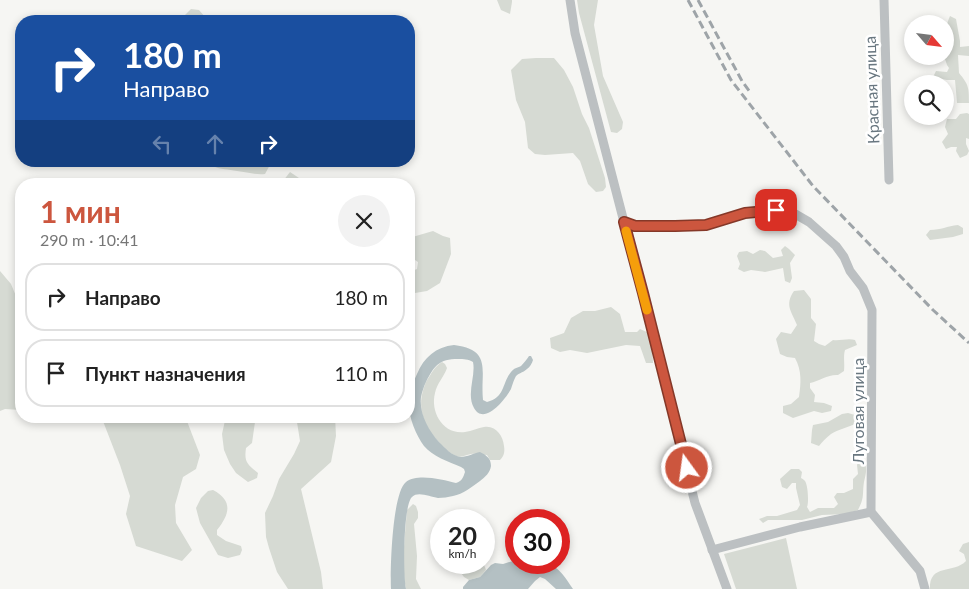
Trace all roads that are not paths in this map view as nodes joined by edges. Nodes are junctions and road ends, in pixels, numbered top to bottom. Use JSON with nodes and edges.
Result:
{"nodes":[{"id":1,"x":570,"y":0,"type":"edge"},
{"id":2,"x":884,"y":0,"type":"edge"},
{"id":3,"x":889,"y":180,"type":"dead end"},
{"id":4,"x":624,"y":222,"type":"junction"},
{"id":5,"x":871,"y":512,"type":"junction"},
{"id":6,"x":712,"y":550,"type":"junction"},
{"id":7,"x":727,"y":589,"type":"edge"},
{"id":8,"x":925,"y":589,"type":"edge"}],
"edges":[{"from":1,"to":4,"type":"street"},
{"from":2,"to":3,"type":"street","name":"Красная улица"},
{"from":4,"to":5,"type":"street","name":"Луговая улица"},
{"from":4,"to":6,"type":"street"},
{"from":5,"to":6,"type":"street"},
{"from":5,"to":8,"type":"street"},
{"from":6,"to":7,"type":"street"}]}
